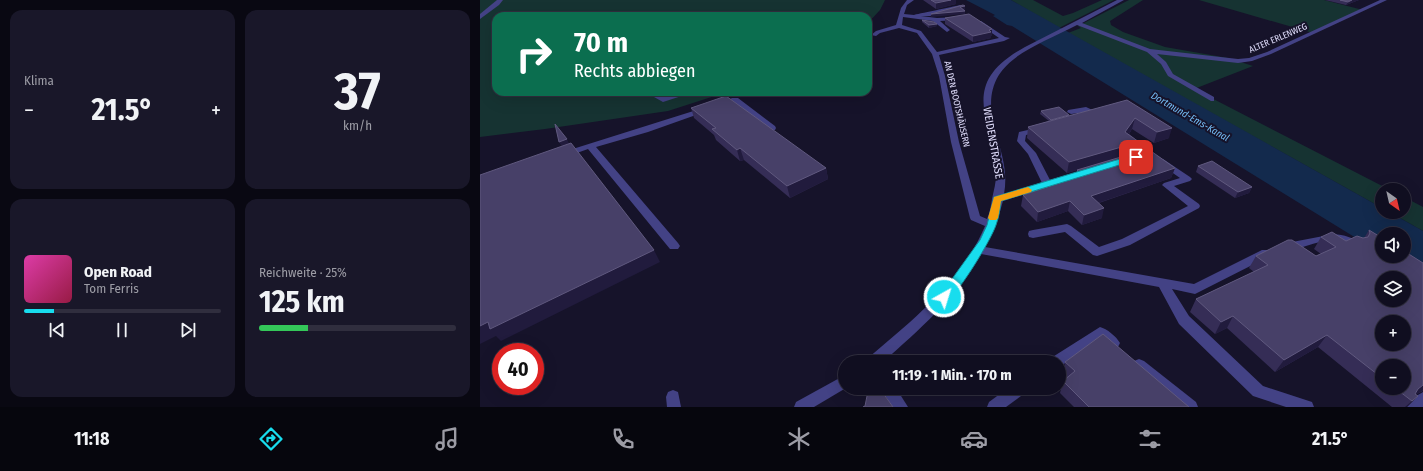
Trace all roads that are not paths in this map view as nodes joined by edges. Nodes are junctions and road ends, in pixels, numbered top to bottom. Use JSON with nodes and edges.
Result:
{"nodes":[{"id":1,"x":500,"y":0,"type":"edge"},
{"id":2,"x":911,"y":0,"type":"edge"},
{"id":3,"x":1121,"y":0,"type":"edge"},
{"id":4,"x":1384,"y":0,"type":"edge"},
{"id":5,"x":960,"y":6,"type":"edge"},
{"id":6,"x":939,"y":8,"type":"edge"},
{"id":7,"x":480,"y":11,"type":"edge"},
{"id":8,"x":490,"y":11,"type":"junction"},
{"id":9,"x":902,"y":15,"type":"junction"},
{"id":10,"x":480,"y":17,"type":"edge"},
{"id":11,"x":963,"y":18,"type":"edge"},
{"id":12,"x":976,"y":20,"type":"edge"},
{"id":13,"x":936,"y":21,"type":"junction"},
{"id":14,"x":1075,"y":24,"type":"junction"},
{"id":15,"x":899,"y":26,"type":"junction"},
{"id":16,"x":947,"y":30,"type":"dead end"},
{"id":17,"x":874,"y":35,"type":"dead end"},
{"id":18,"x":1148,"y":50,"type":"junction"},
{"id":19,"x":935,"y":54,"type":"junction"},
{"id":20,"x":656,"y":96,"type":"edge"},
{"id":21,"x":676,"y":96,"type":"edge"},
{"id":22,"x":1211,"y":99,"type":"dead end"},
{"id":23,"x":1071,"y":112,"type":"dead end"},
{"id":24,"x":1071,"y":121,"type":"edge"},
{"id":25,"x":1050,"y":127,"type":"edge"},
{"id":26,"x":772,"y":128,"type":"edge"},
{"id":27,"x":590,"y":146,"type":"junction"},
{"id":28,"x":1157,"y":157,"type":"edge"},
{"id":29,"x":553,"y":159,"type":"edge"},
{"id":30,"x":1069,"y":177,"type":"edge"},
{"id":31,"x":1047,"y":184,"type":"junction"},
{"id":32,"x":997,"y":199,"type":"junction"},
{"id":33,"x":991,"y":225,"type":"junction"},
{"id":34,"x":1033,"y":234,"type":"dead end"},
{"id":35,"x":1355,"y":245,"type":"edge"},
{"id":36,"x":674,"y":246,"type":"dead end"},
{"id":37,"x":978,"y":250,"type":"junction"},
{"id":38,"x":1163,"y":284,"type":"junction"},
{"id":39,"x":880,"y":355,"type":"edge"},
{"id":40,"x":1066,"y":355,"type":"edge"},
{"id":41,"x":838,"y":385,"type":"edge"},
{"id":42,"x":893,"y":395,"type":"edge"},
{"id":43,"x":1010,"y":395,"type":"edge"},
{"id":44,"x":1423,"y":399,"type":"edge"},
{"id":45,"x":801,"y":407,"type":"edge"},
{"id":46,"x":901,"y":407,"type":"edge"},
{"id":47,"x":994,"y":407,"type":"edge"},
{"id":48,"x":1190,"y":407,"type":"edge"},
{"id":49,"x":1307,"y":407,"type":"edge"},
{"id":50,"x":1411,"y":407,"type":"edge"}],
"edges":[{"from":1,"to":8,"type":"street"},
{"from":2,"to":9,"type":"street"},
{"from":3,"to":14,"type":"street","name":"WEIDENSTRASSE"},
{"from":4,"to":18,"type":"street","name":"ALTER ERLENWEG"},
{"from":5,"to":9,"type":"street"},
{"from":6,"to":9,"type":"street"},
{"from":7,"to":8,"type":"street"},
{"from":8,"to":10,"type":"street"},
{"from":9,"to":13,"type":"street"},
{"from":9,"to":15,"type":"street"},
{"from":11,"to":13,"type":"street"},
{"from":12,"to":19,"type":"street"},
{"from":13,"to":16,"type":"street"},
{"from":14,"to":18,"type":"street"},
{"from":14,"to":32,"type":"street","name":"WEIDENSTRASSE"},
{"from":15,"to":17,"type":"street"},
{"from":15,"to":19,"type":"street","name":"AN DEN BOOTSHÄUSERN"},
{"from":18,"to":22,"type":"street"},
{"from":19,"to":33,"type":"street","name":"AN DEN BOOTSHÄUSERN"},
{"from":20,"to":21,"type":"street"},
{"from":23,"to":24,"type":"street"},
{"from":25,"to":31,"type":"street"},
{"from":26,"to":27,"type":"street"},
{"from":27,"to":29,"type":"street"},
{"from":27,"to":36,"type":"street"},
{"from":28,"to":34,"type":"street"},
{"from":30,"to":31,"type":"street"},
{"from":31,"to":32,"type":"street"},
{"from":32,"to":33,"type":"street","name":"WEIDENSTRASSE"},
{"from":33,"to":37,"type":"street","name":"WEIDENSTRASSE"},
{"from":35,"to":38,"type":"street"},
{"from":37,"to":38,"type":"street"},
{"from":37,"to":39,"type":"street","name":"WEIDENSTRASSE"},
{"from":38,"to":49,"type":"street"},
{"from":40,"to":48,"type":"street"},
{"from":41,"to":45,"type":"street"},
{"from":42,"to":46,"type":"street"},
{"from":43,"to":47,"type":"street"},
{"from":44,"to":50,"type":"street"}]}
